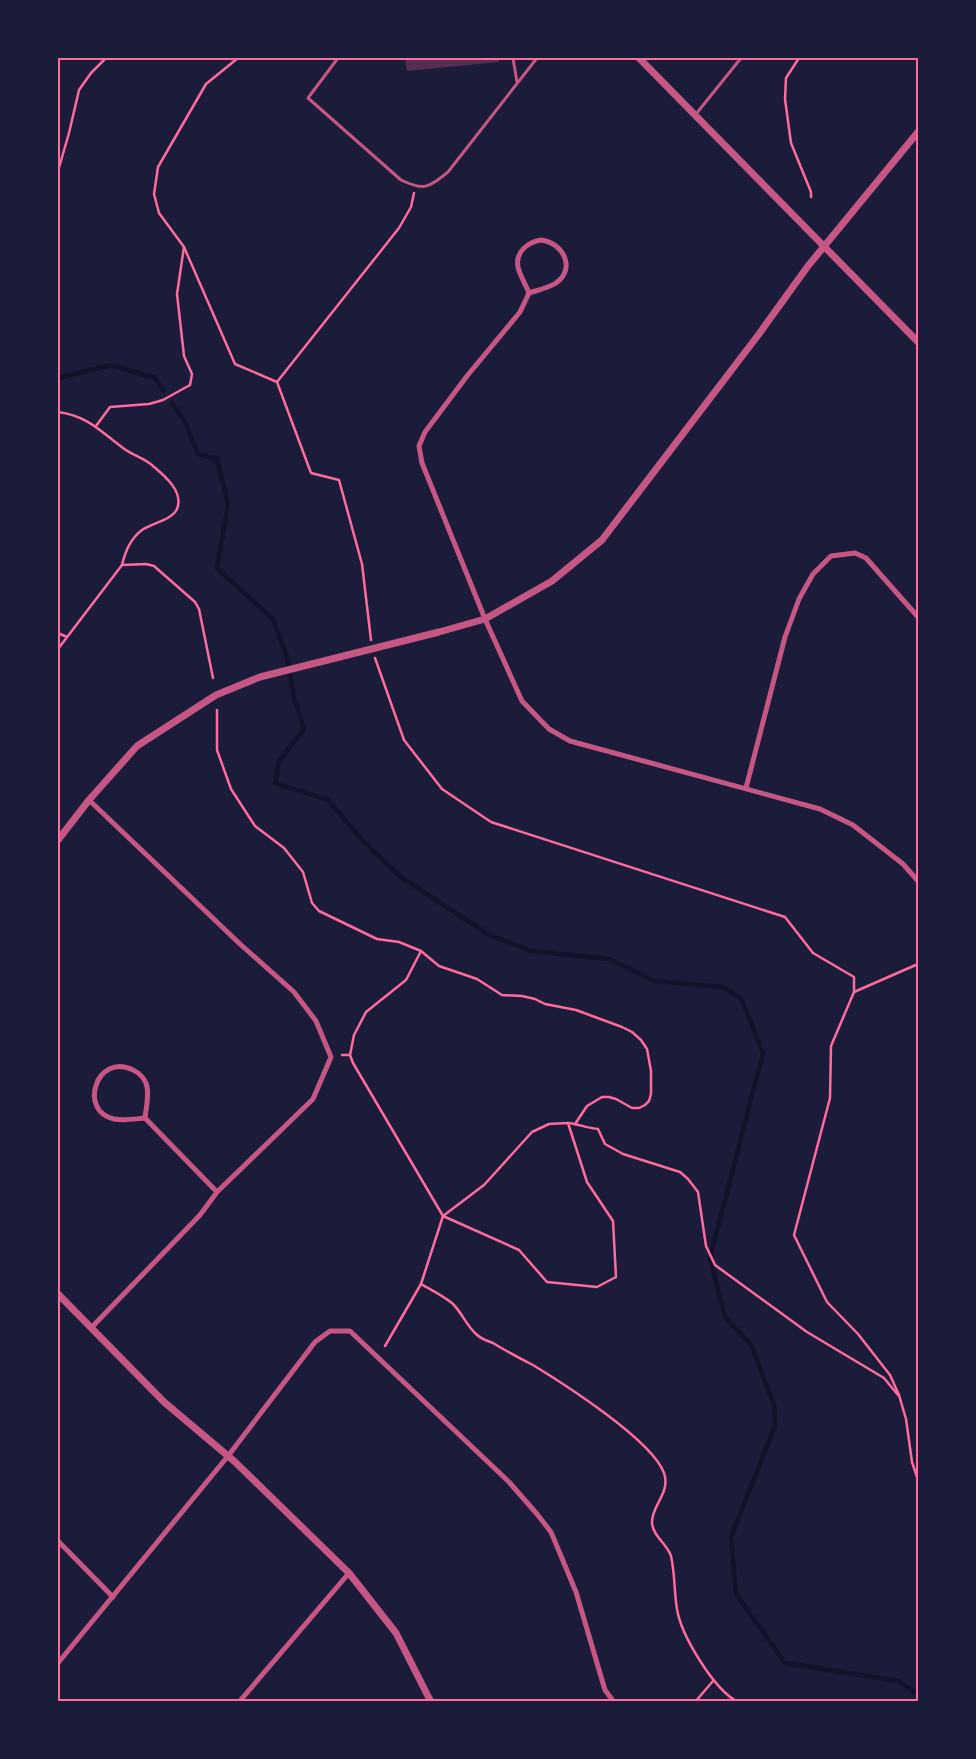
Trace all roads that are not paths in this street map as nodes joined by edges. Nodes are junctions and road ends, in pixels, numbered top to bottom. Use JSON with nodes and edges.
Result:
{"nodes":[{"id":1,"x":338,"y":58,"type":"edge"},
{"id":2,"x":513,"y":58,"type":"edge"},
{"id":3,"x":537,"y":58,"type":"edge"},
{"id":4,"x":639,"y":58,"type":"edge"},
{"id":5,"x":741,"y":58,"type":"edge"},
{"id":6,"x":517,"y":82,"type":"junction"},
{"id":7,"x":695,"y":115,"type":"junction"},
{"id":8,"x":918,"y":132,"type":"edge"},
{"id":9,"x":824,"y":246,"type":"junction"},
{"id":10,"x":529,"y":293,"type":"junction"},
{"id":11,"x":918,"y":342,"type":"edge"},
{"id":12,"x":918,"y":617,"type":"edge"},
{"id":13,"x":485,"y":619,"type":"junction"},
{"id":14,"x":746,"y":788,"type":"junction"},
{"id":15,"x":89,"y":800,"type":"junction"},
{"id":16,"x":58,"y":840,"type":"edge"},
{"id":17,"x":918,"y":882,"type":"edge"},
{"id":18,"x":145,"y":1118,"type":"junction"},
{"id":19,"x":217,"y":1192,"type":"junction"},
{"id":20,"x":58,"y":1294,"type":"edge"},
{"id":21,"x":91,"y":1328,"type":"junction"},
{"id":22,"x":228,"y":1456,"type":"junction"},
{"id":23,"x":58,"y":1541,"type":"edge"},
{"id":24,"x":349,"y":1573,"type":"junction"},
{"id":25,"x":113,"y":1597,"type":"junction"},
{"id":26,"x":58,"y":1663,"type":"edge"},
{"id":27,"x":239,"y":1702,"type":"edge"},
{"id":28,"x":431,"y":1702,"type":"edge"},
{"id":29,"x":614,"y":1702,"type":"edge"}],
"edges":[{"from":1,"to":6,"type":"lane"},
{"from":2,"to":6,"type":"lane"},
{"from":3,"to":6,"type":"lane"},
{"from":4,"to":7,"type":"street"},
{"from":5,"to":7,"type":"lane"},
{"from":7,"to":9,"type":"street"},
{"from":8,"to":9,"type":"street"},
{"from":9,"to":11,"type":"street"},
{"from":9,"to":13,"type":"street"},
{"from":10,"to":10,"type":"street"},
{"from":10,"to":13,"type":"street"},
{"from":12,"to":14,"type":"street"},
{"from":13,"to":14,"type":"street"},
{"from":13,"to":15,"type":"street"},
{"from":14,"to":17,"type":"street"},
{"from":15,"to":16,"type":"street"},
{"from":15,"to":19,"type":"street"},
{"from":18,"to":18,"type":"street"},
{"from":18,"to":19,"type":"street"},
{"from":19,"to":21,"type":"street"},
{"from":20,"to":21,"type":"street"},
{"from":21,"to":22,"type":"street"},
{"from":22,"to":24,"type":"street"},
{"from":22,"to":25,"type":"street"},
{"from":22,"to":29,"type":"street"},
{"from":23,"to":25,"type":"street"},
{"from":24,"to":27,"type":"street"},
{"from":24,"to":28,"type":"street"},
{"from":25,"to":26,"type":"street"}]}
